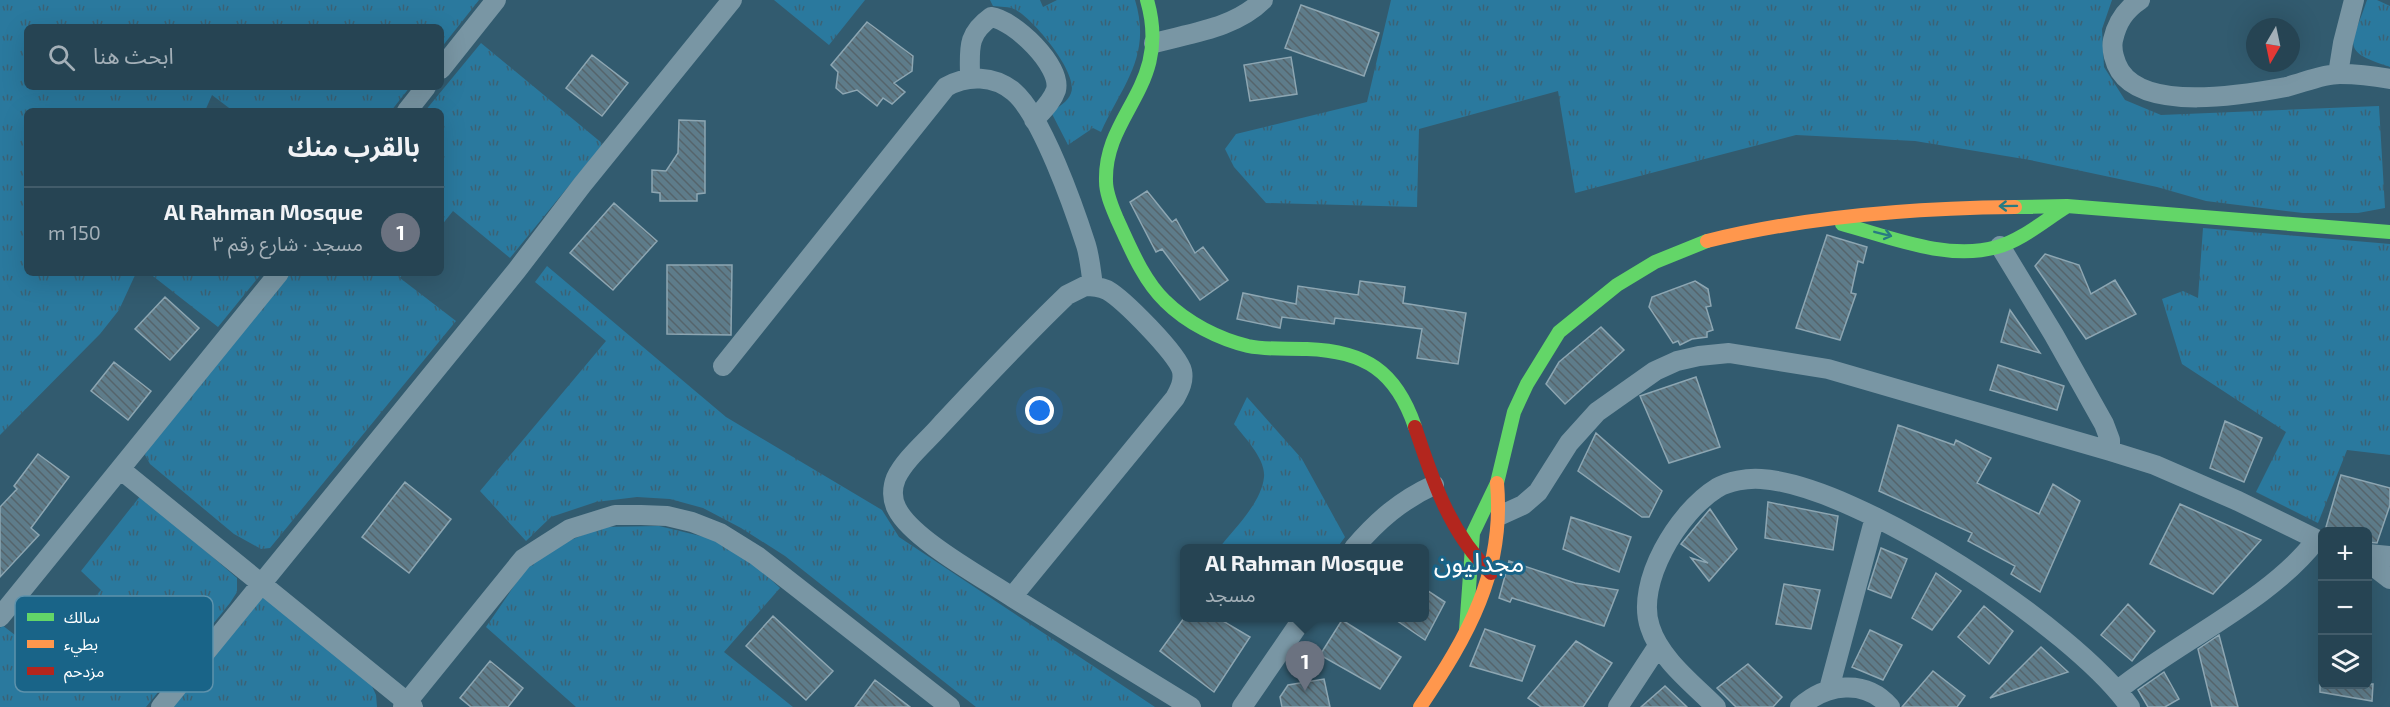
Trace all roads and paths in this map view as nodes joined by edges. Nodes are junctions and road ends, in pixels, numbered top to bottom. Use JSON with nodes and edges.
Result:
{"nodes":[{"id":1,"x":496,"y":0,"type":"edge"},
{"id":2,"x":732,"y":0,"type":"edge"},
{"id":3,"x":1147,"y":0,"type":"edge"},
{"id":4,"x":1263,"y":0,"type":"edge"},
{"id":5,"x":2140,"y":0,"type":"edge"},
{"id":6,"x":2354,"y":0,"type":"edge"},
{"id":7,"x":1154,"y":43,"type":"junction"},
{"id":8,"x":444,"y":65,"type":"edge"},
{"id":9,"x":2338,"y":74,"type":"junction"},
{"id":10,"x":970,"y":78,"type":"junction"},
{"id":11,"x":2390,"y":79,"type":"edge"},
{"id":12,"x":424,"y":90,"type":"edge"},
{"id":13,"x":409,"y":108,"type":"edge"},
{"id":14,"x":1034,"y":120,"type":"junction"},
{"id":15,"x":2067,"y":206,"type":"junction"},
{"id":16,"x":1929,"y":208,"type":"junction"},
{"id":17,"x":1826,"y":219,"type":"junction"},
{"id":18,"x":2390,"y":232,"type":"edge"},
{"id":19,"x":1930,"y":235,"type":"junction"},
{"id":20,"x":2000,"y":246,"type":"junction"},
{"id":21,"x":277,"y":276,"type":"edge"},
{"id":22,"x":1093,"y":286,"type":"junction"},
{"id":23,"x":723,"y":366,"type":"dead end"},
{"id":24,"x":2109,"y":451,"type":"junction"},
{"id":25,"x":120,"y":469,"type":"junction"},
{"id":26,"x":1497,"y":483,"type":"junction"},
{"id":27,"x":1434,"y":485,"type":"junction"},
{"id":28,"x":1501,"y":515,"type":"junction"},
{"id":29,"x":1875,"y":517,"type":"junction"},
{"id":30,"x":2318,"y":541,"type":"edge"},
{"id":31,"x":2318,"y":542,"type":"edge"},
{"id":32,"x":1359,"y":544,"type":"edge"},
{"id":33,"x":1471,"y":554,"type":"junction"},
{"id":34,"x":2372,"y":555,"type":"edge"},
{"id":35,"x":2390,"y":556,"type":"edge"},
{"id":36,"x":2372,"y":566,"type":"edge"},
{"id":37,"x":1491,"y":573,"type":"junction"},
{"id":38,"x":2390,"y":579,"type":"edge"},
{"id":39,"x":261,"y":585,"type":"junction"},
{"id":40,"x":17,"y":596,"type":"edge"},
{"id":41,"x":1012,"y":597,"type":"junction"},
{"id":42,"x":15,"y":598,"type":"edge"},
{"id":43,"x":0,"y":617,"type":"edge"},
{"id":44,"x":1300,"y":622,"type":"edge"},
{"id":45,"x":1466,"y":630,"type":"junction"},
{"id":46,"x":213,"y":643,"type":"edge"},
{"id":47,"x":1658,"y":646,"type":"junction"},
{"id":48,"x":1828,"y":689,"type":"junction"},
{"id":49,"x":2118,"y":690,"type":"junction"},
{"id":50,"x":172,"y":692,"type":"edge"},
{"id":51,"x":407,"y":705,"type":"edge"},
{"id":52,"x":160,"y":707,"type":"edge"},
{"id":53,"x":950,"y":707,"type":"edge"},
{"id":54,"x":1191,"y":707,"type":"edge"},
{"id":55,"x":1242,"y":707,"type":"edge"},
{"id":56,"x":1420,"y":707,"type":"edge"},
{"id":57,"x":1618,"y":707,"type":"edge"},
{"id":58,"x":1716,"y":707,"type":"edge"},
{"id":59,"x":1800,"y":707,"type":"edge"},
{"id":60,"x":1890,"y":707,"type":"edge"},
{"id":61,"x":2130,"y":707,"type":"edge"}],
"edges":[{"from":1,"to":8,"type":"street"},
{"from":2,"to":39,"type":"street"},
{"from":3,"to":7,"type":"street"},
{"from":4,"to":7,"type":"street"},
{"from":5,"to":9,"type":"street"},
{"from":6,"to":9,"type":"street"},
{"from":7,"to":27,"type":"street"},
{"from":9,"to":11,"type":"street"},
{"from":10,"to":14,"type":"street"},
{"from":10,"to":14,"type":"street"},
{"from":10,"to":23,"type":"street"},
{"from":12,"to":13,"type":"street"},
{"from":14,"to":22,"type":"street"},
{"from":15,"to":16,"type":"street","one_way":true},
{"from":15,"to":18,"type":"street"},
{"from":15,"to":20,"type":"street"},
{"from":16,"to":17,"type":"street"},
{"from":16,"to":19,"type":"street"},
{"from":17,"to":19,"type":"street","one_way":true},
{"from":17,"to":26,"type":"street"},
{"from":19,"to":20,"type":"street"},
{"from":20,"to":24,"type":"street"},
{"from":21,"to":25,"type":"street"},
{"from":22,"to":41,"type":"street"},
{"from":22,"to":41,"type":"street"},
{"from":24,"to":28,"type":"street"},
{"from":24,"to":30,"type":"street"},
{"from":25,"to":39,"type":"street"},
{"from":25,"to":40,"type":"street"},
{"from":26,"to":28,"type":"street"},
{"from":26,"to":33,"type":"street"},
{"from":27,"to":32,"type":"street"},
{"from":27,"to":33,"type":"street"},
{"from":28,"to":37,"type":"street"},
{"from":29,"to":47,"type":"street"},
{"from":29,"to":48,"type":"street"},
{"from":29,"to":49,"type":"street"},
{"from":31,"to":49,"type":"street"},
{"from":33,"to":37,"type":"street"},
{"from":33,"to":45,"type":"street"},
{"from":34,"to":35,"type":"street"},
{"from":36,"to":38,"type":"street"},
{"from":37,"to":45,"type":"street"},
{"from":39,"to":46,"type":"street"},
{"from":39,"to":51,"type":"street"},
{"from":41,"to":54,"type":"street"},
{"from":42,"to":43,"type":"street"},
{"from":44,"to":55,"type":"street"},
{"from":45,"to":56,"type":"street"},
{"from":47,"to":57,"type":"street"},
{"from":47,"to":58,"type":"street"},
{"from":48,"to":59,"type":"street"},
{"from":48,"to":60,"type":"street"},
{"from":49,"to":61,"type":"street"},
{"from":50,"to":52,"type":"street"},
{"from":51,"to":53,"type":"street"}]}
